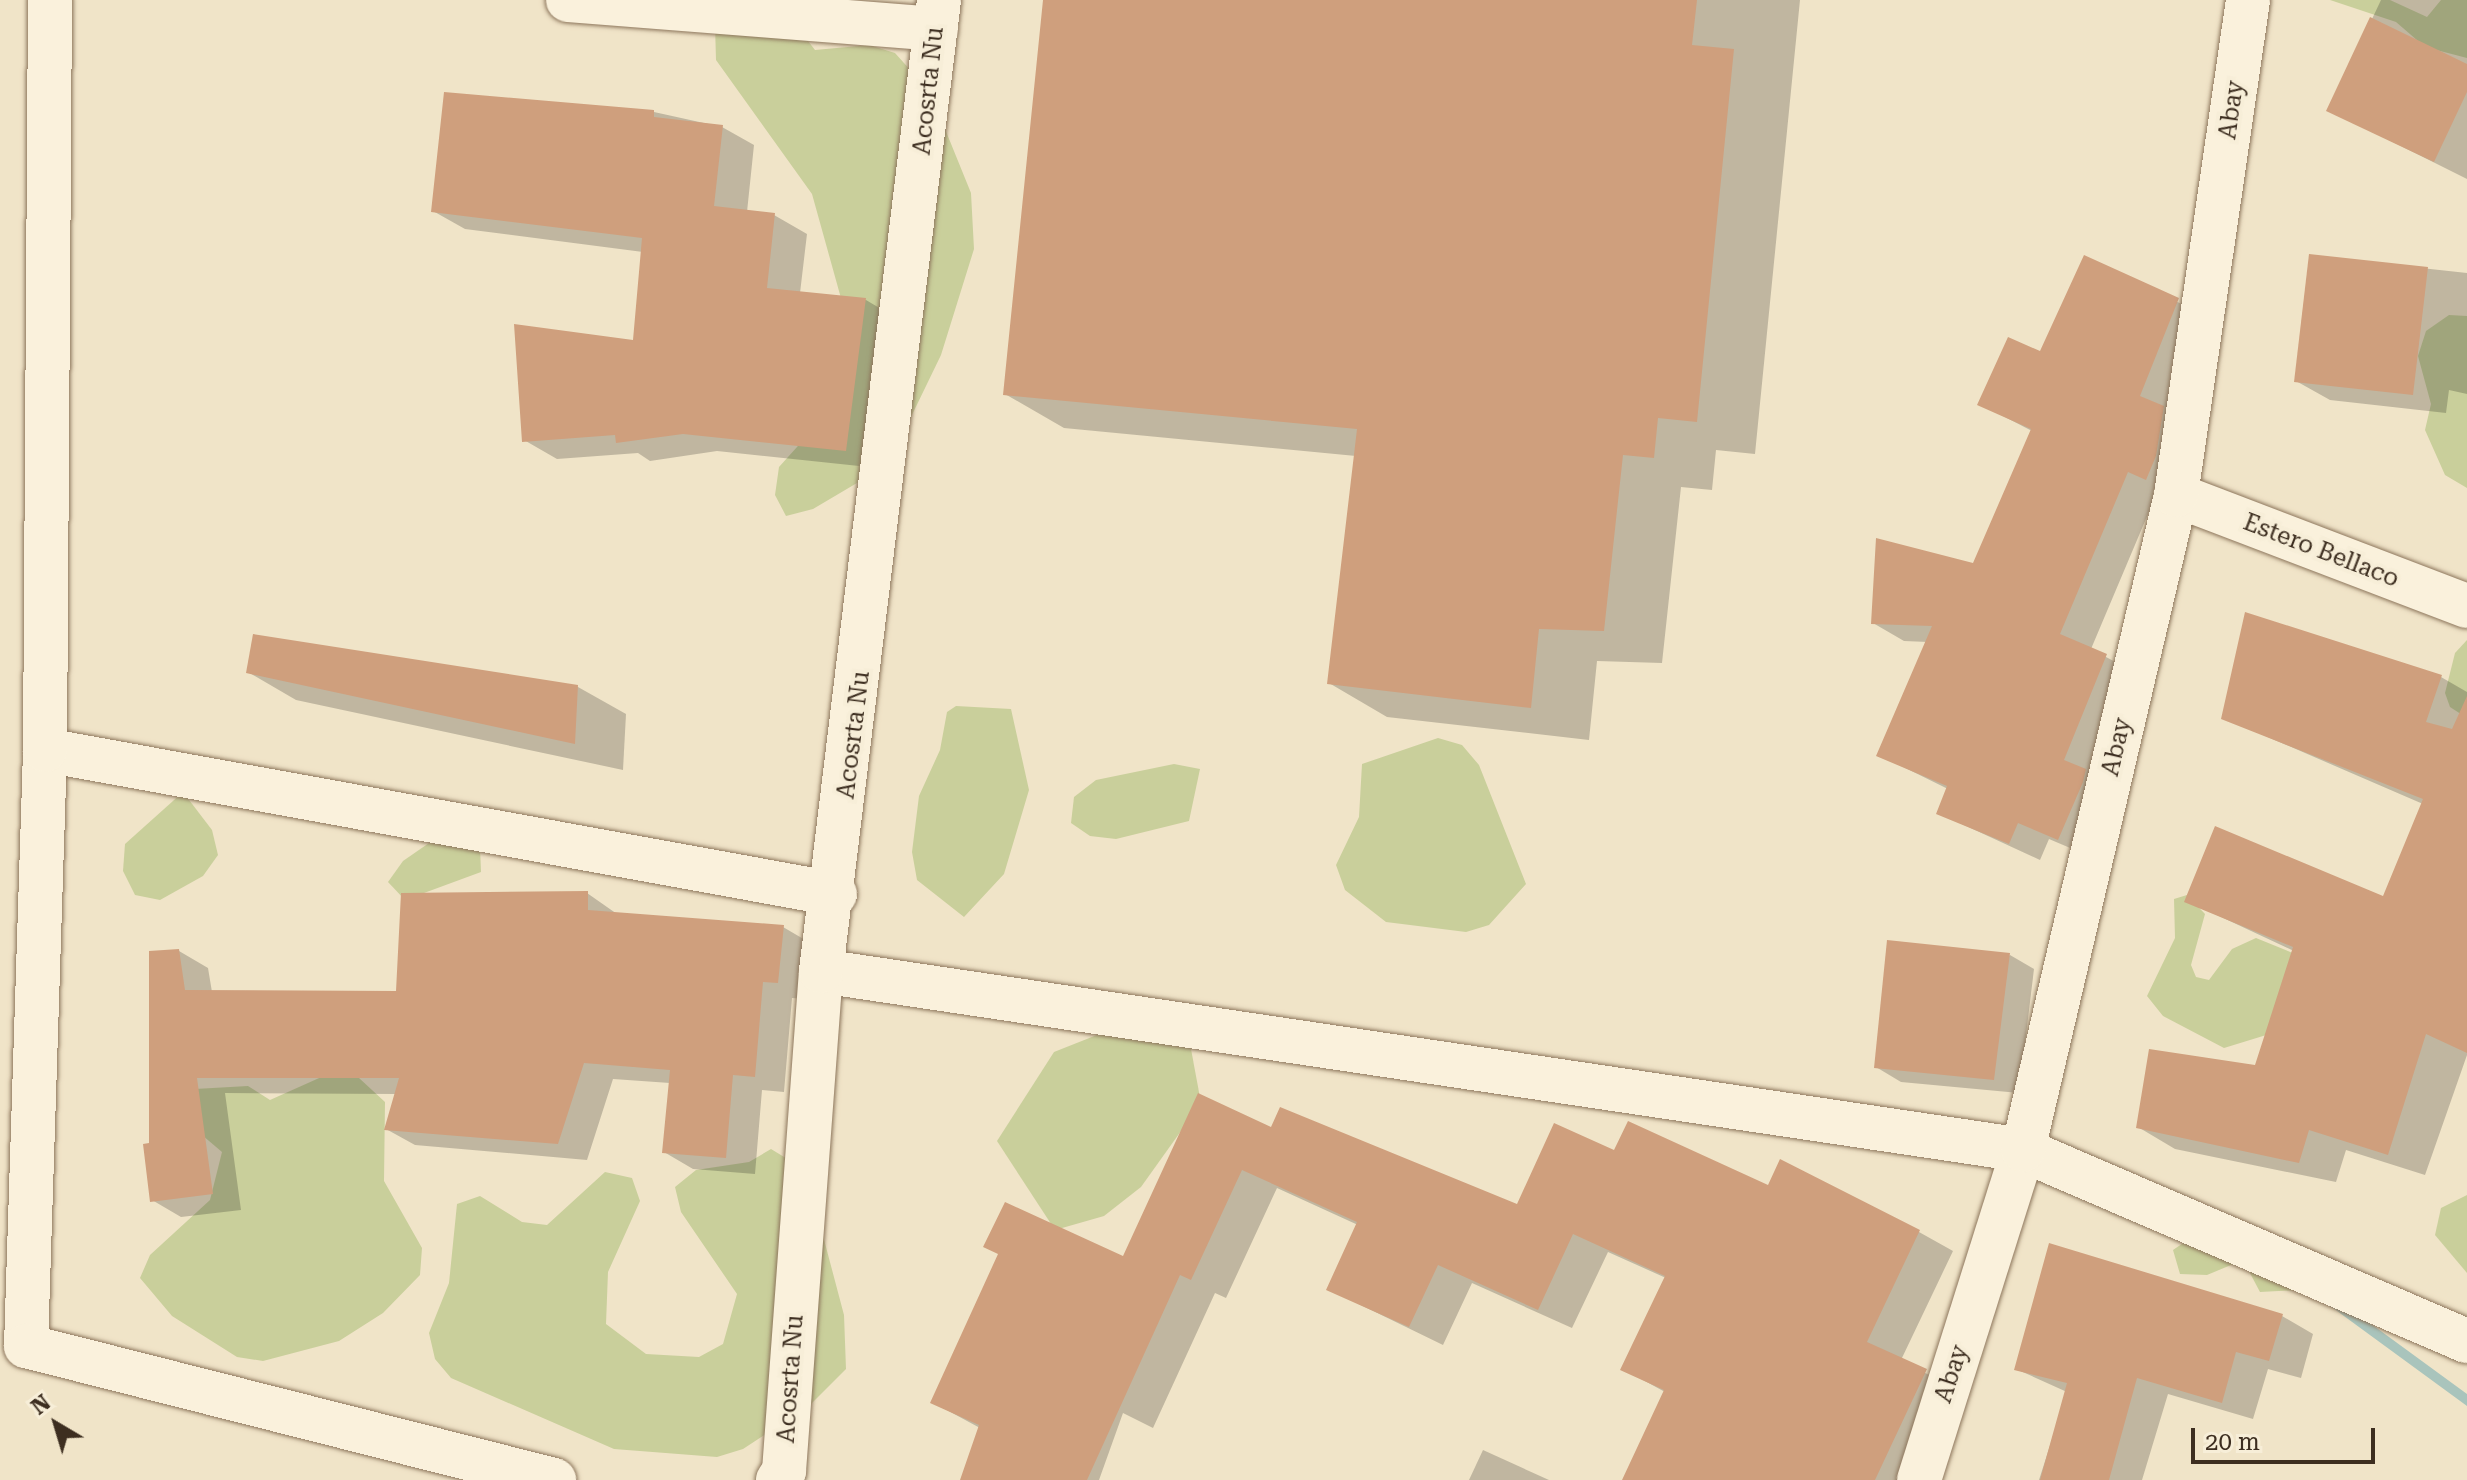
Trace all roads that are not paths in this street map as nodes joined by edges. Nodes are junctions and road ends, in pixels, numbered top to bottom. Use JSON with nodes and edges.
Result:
{"nodes":[{"id":1,"x":50,"y":0,"type":"edge"},
{"id":2,"x":568,"y":0,"type":"edge"},
{"id":3,"x":2248,"y":0,"type":"edge"},
{"id":4,"x":937,"y":15,"type":"edge"},
{"id":5,"x":2176,"y":495,"type":"junction"},
{"id":6,"x":2467,"y":606,"type":"edge"},
{"id":7,"x":45,"y":750,"type":"junction"},
{"id":8,"x":835,"y":894,"type":"junction"},
{"id":9,"x":821,"y":971,"type":"junction"},
{"id":10,"x":2023,"y":1150,"type":"junction"},
{"id":11,"x":2467,"y":1341,"type":"edge"},
{"id":12,"x":13,"y":1356,"type":"edge"},
{"id":13,"x":781,"y":1475,"type":"edge"},
{"id":14,"x":554,"y":1480,"type":"edge"},
{"id":15,"x":1919,"y":1480,"type":"edge"}],
"edges":[{"from":1,"to":7,"type":"street"},
{"from":2,"to":4,"type":"street"},
{"from":3,"to":5,"type":"street","name":"Abay"},
{"from":4,"to":8,"type":"street","name":"Acosrta Nu"},
{"from":5,"to":6,"type":"street","name":"Estero Bellaco"},
{"from":5,"to":10,"type":"street","name":"Abay"},
{"from":7,"to":8,"type":"street"},
{"from":7,"to":12,"type":"street"},
{"from":8,"to":9,"type":"street","name":"Acosrta Nu"},
{"from":9,"to":10,"type":"street"},
{"from":9,"to":13,"type":"street","name":"Acosrta Nu"},
{"from":10,"to":11,"type":"street"},
{"from":10,"to":15,"type":"street","name":"Abay"},
{"from":12,"to":14,"type":"street"}]}
